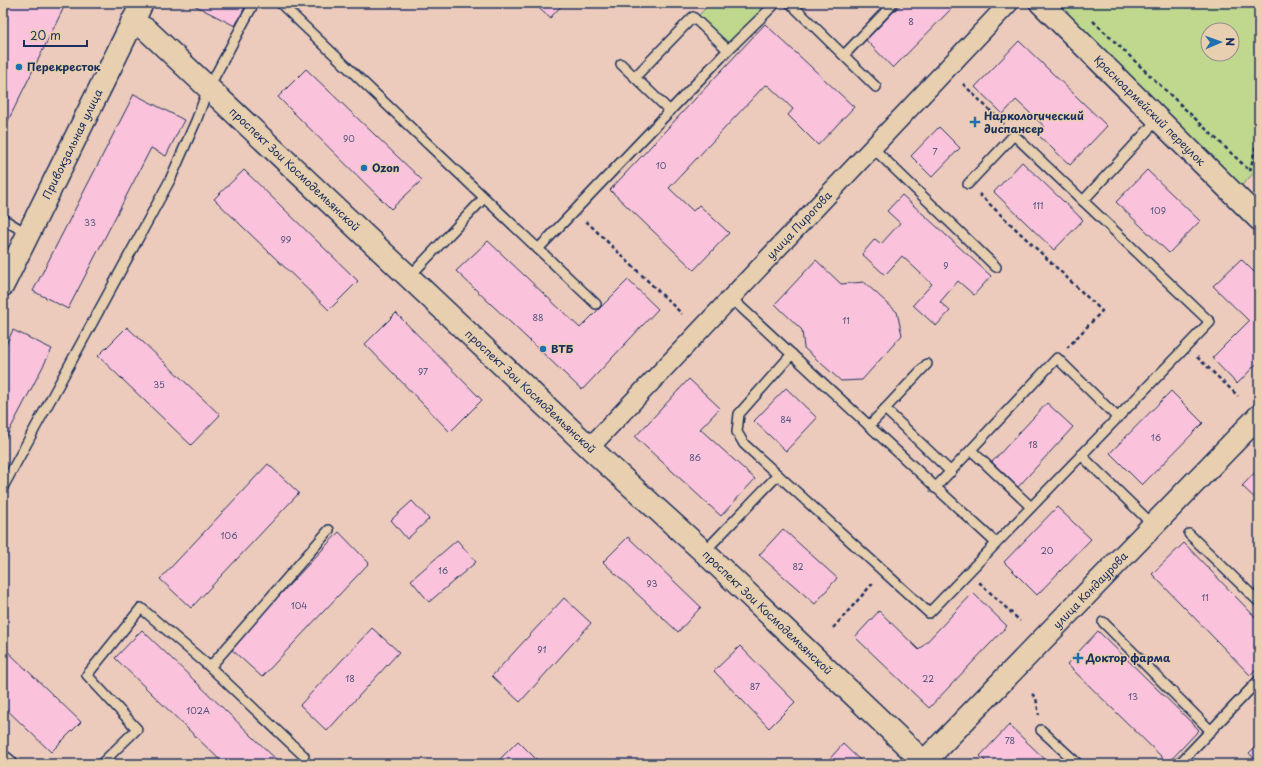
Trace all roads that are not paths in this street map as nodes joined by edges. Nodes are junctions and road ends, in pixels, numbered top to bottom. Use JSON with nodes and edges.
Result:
{"nodes":[{"id":1,"x":254,"y":3,"type":"edge"},
{"id":2,"x":280,"y":3,"type":"edge"},
{"id":3,"x":776,"y":3,"type":"edge"},
{"id":4,"x":790,"y":3,"type":"edge"},
{"id":5,"x":888,"y":3,"type":"edge"},
{"id":6,"x":1009,"y":3,"type":"edge"},
{"id":7,"x":1041,"y":3,"type":"edge"},
{"id":8,"x":137,"y":12,"type":"edge"},
{"id":9,"x":728,"y":50,"type":"junction"},
{"id":10,"x":844,"y":55,"type":"junction"},
{"id":11,"x":621,"y":64,"type":"dead end"},
{"id":12,"x":635,"y":77,"type":"junction"},
{"id":13,"x":876,"y":87,"type":"dead end"},
{"id":14,"x":208,"y":89,"type":"junction"},
{"id":15,"x":670,"y":111,"type":"junction"},
{"id":16,"x":1158,"y":119,"type":"junction"},
{"id":17,"x":873,"y":148,"type":"junction"},
{"id":18,"x":968,"y":184,"type":"road end"},
{"id":19,"x":484,"y":198,"type":"junction"},
{"id":20,"x":1083,"y":201,"type":"junction"},
{"id":21,"x":3,"y":219,"type":"edge"},
{"id":22,"x":1259,"y":219,"type":"edge"},
{"id":23,"x":28,"y":234,"type":"junction"},
{"id":24,"x":538,"y":250,"type":"junction"},
{"id":25,"x":996,"y":267,"type":"dead end"},
{"id":26,"x":409,"y":277,"type":"junction"},
{"id":27,"x":3,"y":285,"type":"edge"},
{"id":28,"x":731,"y":298,"type":"junction"},
{"id":29,"x":596,"y":304,"type":"dead end"},
{"id":30,"x":792,"y":354,"type":"junction"},
{"id":31,"x":926,"y":364,"type":"dead end"},
{"id":32,"x":885,"y":409,"type":"junction"},
{"id":33,"x":1259,"y":416,"type":"edge"},
{"id":34,"x":1118,"y":418,"type":"junction"},
{"id":35,"x":869,"y":426,"type":"junction"},
{"id":36,"x":590,"y":447,"type":"junction"},
{"id":37,"x":971,"y":450,"type":"junction"},
{"id":38,"x":1081,"y":455,"type":"junction"},
{"id":39,"x":951,"y":472,"type":"junction"},
{"id":40,"x":778,"y":475,"type":"junction"},
{"id":41,"x":3,"y":487,"type":"edge"},
{"id":42,"x":935,"y":488,"type":"junction"},
{"id":43,"x":1031,"y":507,"type":"junction"},
{"id":44,"x":1153,"y":524,"type":"junction"},
{"id":45,"x":329,"y":530,"type":"dead end"},
{"id":46,"x":1189,"y":534,"type":"dead end"},
{"id":47,"x":996,"y":544,"type":"junction"},
{"id":48,"x":704,"y":552,"type":"junction"},
{"id":49,"x":1259,"y":602,"type":"edge"},
{"id":50,"x":1103,"y":622,"type":"dead end"},
{"id":51,"x":210,"y":668,"type":"junction"},
{"id":52,"x":1259,"y":680,"type":"edge"},
{"id":53,"x":1041,"y":730,"type":"road end"},
{"id":54,"x":1211,"y":731,"type":"junction"},
{"id":55,"x":304,"y":756,"type":"dead end"},
{"id":56,"x":3,"y":760,"type":"edge"},
{"id":57,"x":924,"y":763,"type":"edge"},
{"id":58,"x":8,"y":764,"type":"edge"},
{"id":59,"x":101,"y":764,"type":"edge"},
{"id":60,"x":1078,"y":764,"type":"edge"},
{"id":61,"x":1179,"y":764,"type":"edge"}],
"edges":[{"from":1,"to":14,"type":"lane"},
{"from":2,"to":19,"type":"lane"},
{"from":3,"to":9,"type":"lane"},
{"from":4,"to":10,"type":"lane"},
{"from":5,"to":10,"type":"lane"},
{"from":6,"to":17,"type":"street","name":"улица Пирогова"},
{"from":7,"to":16,"type":"street","name":"Красноармейский переулок"},
{"from":8,"to":14,"type":"street","name":"проспект Зои Космодемьянской"},
{"from":8,"to":23,"type":"street","name":"Привокзальная улица"},
{"from":9,"to":12,"type":"lane"},
{"from":9,"to":15,"type":"lane"},
{"from":10,"to":13,"type":"lane"},
{"from":11,"to":12,"type":"lane"},
{"from":12,"to":15,"type":"lane"},
{"from":14,"to":26,"type":"street","name":"проспект Зои Космодемьянской"},
{"from":14,"to":41,"type":"lane"},
{"from":15,"to":24,"type":"lane"},
{"from":16,"to":20,"type":"lane"},
{"from":16,"to":22,"type":"street","name":"Красноармейский переулок"},
{"from":17,"to":25,"type":"lane"},
{"from":17,"to":28,"type":"street","name":"улица Пирогова"},
{"from":18,"to":20,"type":"lane"},
{"from":19,"to":24,"type":"lane"},
{"from":19,"to":26,"type":"lane"},
{"from":20,"to":34,"type":"lane"},
{"from":21,"to":23,"type":"lane"},
{"from":23,"to":27,"type":"street","name":"Привокзальная улица"},
{"from":24,"to":29,"type":"lane"},
{"from":26,"to":36,"type":"street","name":"проспект Зои Космодемьянской"},
{"from":28,"to":30,"type":"lane"},
{"from":28,"to":36,"type":"street","name":"улица Пирогова"},
{"from":30,"to":35,"type":"lane"},
{"from":30,"to":40,"type":"lane"},
{"from":31,"to":32,"type":"lane"},
{"from":32,"to":35,"type":"lane"},
{"from":32,"to":39,"type":"lane"},
{"from":33,"to":44,"type":"street","name":"улица Кондаурова"},
{"from":34,"to":37,"type":"lane"},
{"from":34,"to":38,"type":"lane"},
{"from":35,"to":42,"type":"lane"},
{"from":36,"to":48,"type":"street","name":"проспект Зои Космодемьянской"},
{"from":37,"to":39,"type":"lane"},
{"from":37,"to":43,"type":"lane"},
{"from":38,"to":43,"type":"lane"},
{"from":38,"to":44,"type":"lane"},
{"from":39,"to":42,"type":"lane"},
{"from":40,"to":47,"type":"lane"},
{"from":40,"to":48,"type":"lane"},
{"from":42,"to":47,"type":"lane"},
{"from":43,"to":47,"type":"lane"},
{"from":44,"to":57,"type":"street","name":"улица Кондаурова"},
{"from":45,"to":51,"type":"lane"},
{"from":46,"to":49,"type":"lane"},
{"from":48,"to":57,"type":"street","name":"проспект Зои Космодемьянской"},
{"from":50,"to":54,"type":"lane"},
{"from":51,"to":55,"type":"lane"},
{"from":51,"to":59,"type":"lane"},
{"from":52,"to":54,"type":"lane"},
{"from":53,"to":60,"type":"lane"},
{"from":54,"to":61,"type":"lane"},
{"from":56,"to":58,"type":"street"}]}
